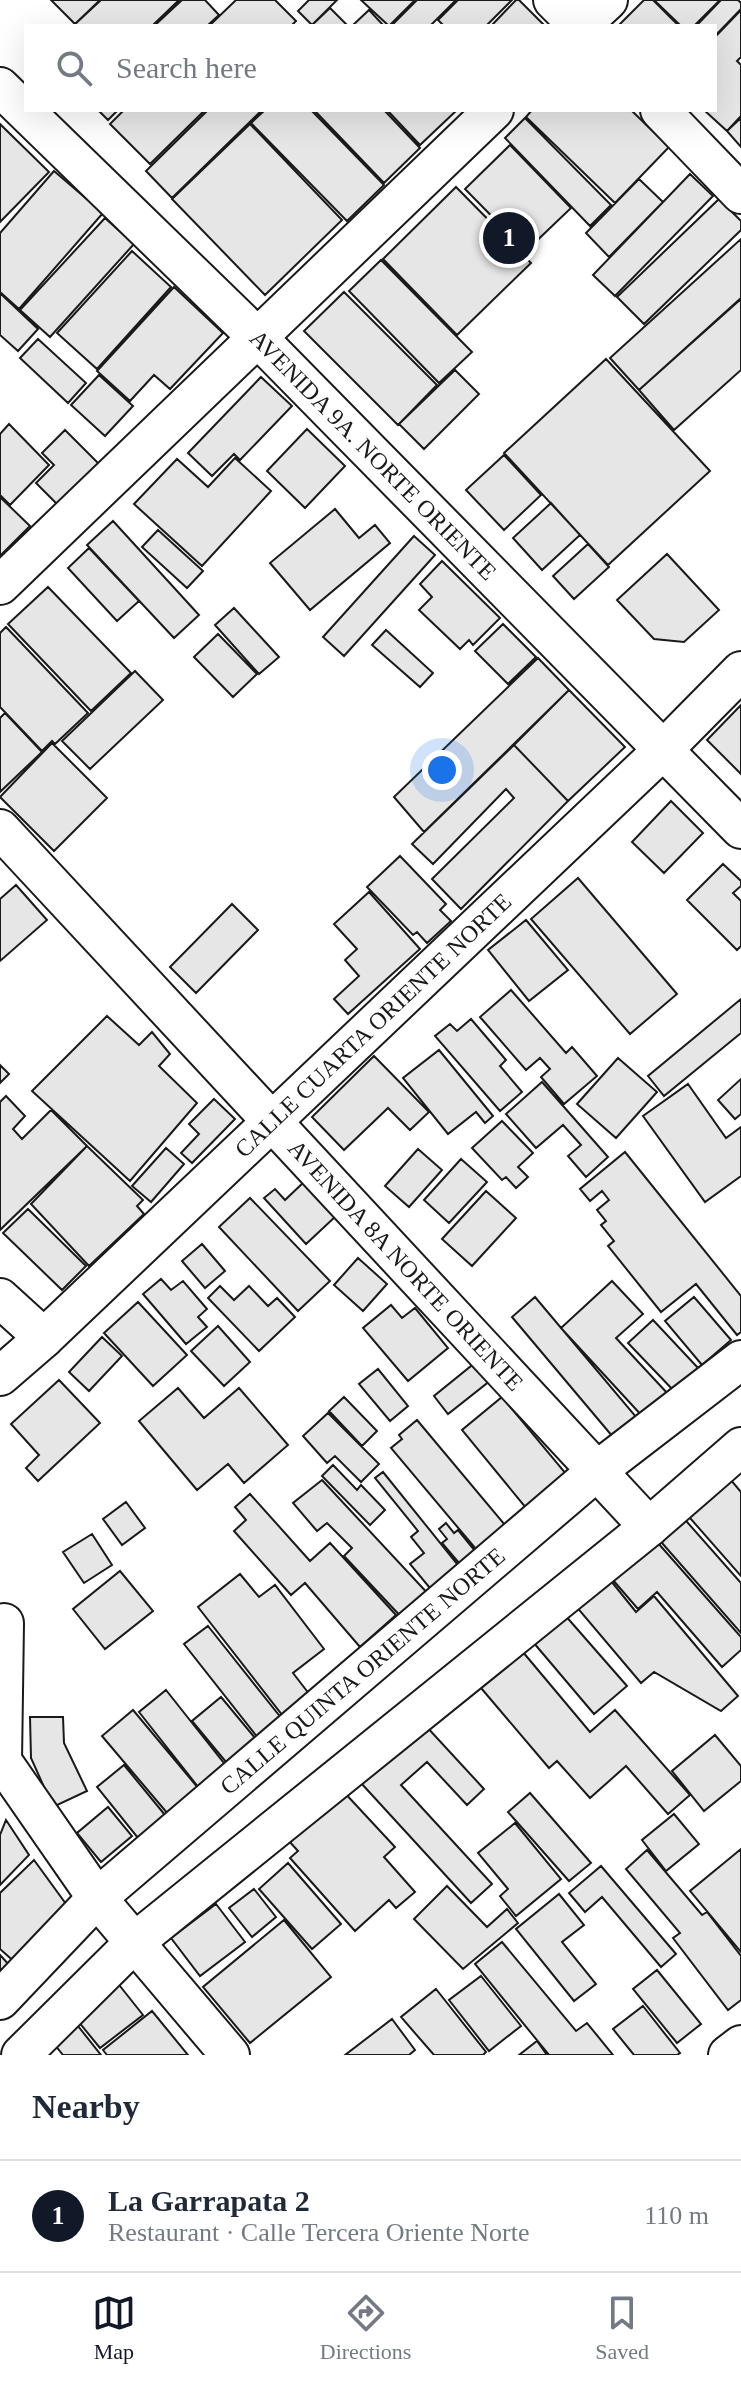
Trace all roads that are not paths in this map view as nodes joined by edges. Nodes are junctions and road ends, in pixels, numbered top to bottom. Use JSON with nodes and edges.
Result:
{"nodes":[{"id":1,"x":553,"y":0,"type":"edge"},
{"id":2,"x":608,"y":0,"type":"edge"},
{"id":3,"x":578,"y":24,"type":"edge"},
{"id":4,"x":582,"y":24,"type":"edge"},
{"id":5,"x":0,"y":87,"type":"edge"},
{"id":6,"x":24,"y":110,"type":"edge"},
{"id":7,"x":26,"y":112,"type":"edge"},
{"id":8,"x":492,"y":112,"type":"edge"},
{"id":9,"x":662,"y":112,"type":"edge"},
{"id":10,"x":741,"y":194,"type":"edge"},
{"id":11,"x":259,"y":339,"type":"junction"},
{"id":12,"x":0,"y":585,"type":"edge"},
{"id":13,"x":741,"y":671,"type":"edge"},
{"id":14,"x":664,"y":749,"type":"junction"},
{"id":15,"x":0,"y":829,"type":"edge"},
{"id":16,"x":741,"y":829,"type":"edge"},
{"id":17,"x":273,"y":1121,"type":"junction"},
{"id":18,"x":0,"y":1298,"type":"edge"},
{"id":19,"x":44,"y":1338,"type":"junction"},
{"id":20,"x":741,"y":1360,"type":"edge"},
{"id":21,"x":0,"y":1376,"type":"edge"},
{"id":22,"x":741,"y":1447,"type":"edge"},
{"id":23,"x":598,"y":1470,"type":"junction"},
{"id":24,"x":649,"y":1527,"type":"junction"},
{"id":25,"x":4,"y":1623,"type":"dead end"},
{"id":26,"x":97,"y":1898,"type":"junction"},
{"id":27,"x":136,"y":1941,"type":"junction"},
{"id":28,"x":0,"y":2000,"type":"edge"},
{"id":29,"x":741,"y":2045,"type":"edge"},
{"id":30,"x":21,"y":2055,"type":"edge"},
{"id":31,"x":230,"y":2055,"type":"edge"},
{"id":32,"x":728,"y":2055,"type":"edge"}],
"edges":[{"from":1,"to":3,"type":"street"},
{"from":2,"to":4,"type":"street"},
{"from":5,"to":6,"type":"street","name":"AVENIDA 9A. NORTE ORIENTE"},
{"from":7,"to":11,"type":"street","name":"AVENIDA 9A. NORTE ORIENTE"},
{"from":8,"to":11,"type":"street"},
{"from":9,"to":10,"type":"street"},
{"from":11,"to":12,"type":"street"},
{"from":11,"to":14,"type":"street","name":"AVENIDA 9A. NORTE ORIENTE"},
{"from":13,"to":14,"type":"street","name":"CALLE CUARTA ORIENTE NORTE"},
{"from":14,"to":16,"type":"street","name":"AVENIDA 9A. NORTE ORIENTE"},
{"from":14,"to":17,"type":"street","name":"CALLE CUARTA ORIENTE NORTE"},
{"from":15,"to":17,"type":"street","name":"AVENIDA 8A NORTE ORIENTE"},
{"from":17,"to":19,"type":"street","name":"CALLE CUARTA ORIENTE NORTE"},
{"from":17,"to":23,"type":"street","name":"AVENIDA 8A NORTE ORIENTE"},
{"from":18,"to":19,"type":"street"},
{"from":19,"to":21,"type":"street","name":"CALLE CUARTA ORIENTE NORTE"},
{"from":20,"to":23,"type":"street","name":"CALLE QUINTA ORIENTE NORTE"},
{"from":22,"to":24,"type":"street"},
{"from":23,"to":24,"type":"street","name":"AVENIDA 8A NORTE ORIENTE"},
{"from":23,"to":26,"type":"street","name":"CALLE QUINTA ORIENTE NORTE"},
{"from":24,"to":27,"type":"street"},
{"from":25,"to":26,"type":"street"},
{"from":26,"to":27,"type":"street"},
{"from":26,"to":28,"type":"street","name":"CALLE QUINTA ORIENTE NORTE"},
{"from":27,"to":30,"type":"street"},
{"from":27,"to":31,"type":"street"},
{"from":29,"to":32,"type":"street"}]}
